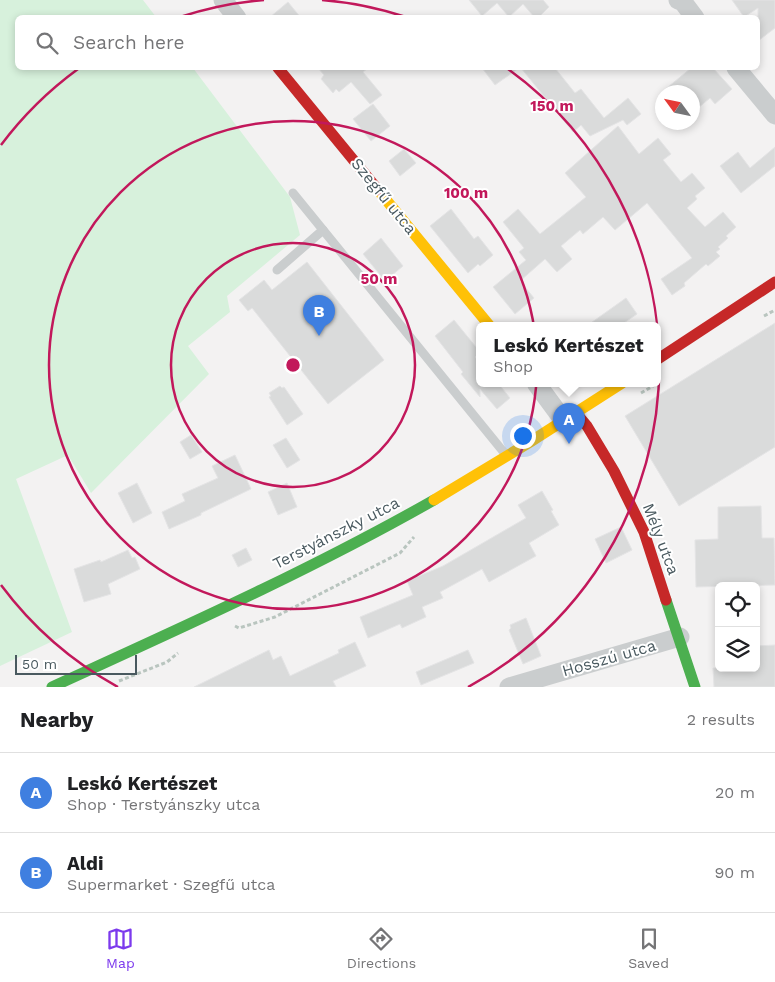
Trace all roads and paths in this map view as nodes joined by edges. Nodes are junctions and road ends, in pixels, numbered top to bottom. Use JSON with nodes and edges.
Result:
{"nodes":[{"id":1,"x":223,"y":0,"type":"edge"},
{"id":2,"x":681,"y":1,"type":"edge"},
{"id":3,"x":235,"y":15,"type":"edge"},
{"id":4,"x":693,"y":15,"type":"edge"},
{"id":5,"x":280,"y":70,"type":"edge"},
{"id":6,"x":738,"y":70,"type":"edge"},
{"id":7,"x":775,"y":115,"type":"edge"},
{"id":8,"x":293,"y":193,"type":"dead end"},
{"id":9,"x":323,"y":230,"type":"junction"},
{"id":10,"x":277,"y":270,"type":"dead end"},
{"id":11,"x":775,"y":282,"type":"edge"},
{"id":12,"x":487,"y":322,"type":"edge"},
{"id":13,"x":661,"y":357,"type":"edge"},
{"id":14,"x":540,"y":387,"type":"edge"},
{"id":15,"x":616,"y":387,"type":"edge"},
{"id":16,"x":570,"y":417,"type":"junction"},
{"id":17,"x":508,"y":457,"type":"junction"},
{"id":18,"x":417,"y":510,"type":"junction"},
{"id":19,"x":232,"y":625,"type":"dead end"},
{"id":20,"x":680,"y":637,"type":"junction"},
{"id":21,"x":52,"y":687,"type":"edge"},
{"id":22,"x":509,"y":687,"type":"edge"},
{"id":23,"x":695,"y":687,"type":"edge"}],
"edges":[{"from":1,"to":3,"type":"street"},
{"from":2,"to":4,"type":"street"},
{"from":5,"to":12,"type":"main road","name":"Szegfű utca"},
{"from":6,"to":7,"type":"street"},
{"from":8,"to":9,"type":"lane"},
{"from":9,"to":10,"type":"lane"},
{"from":9,"to":17,"type":"lane"},
{"from":11,"to":13,"type":"main road"},
{"from":14,"to":16,"type":"street"},
{"from":15,"to":16,"type":"main road","name":"Terstyánszky utca"},
{"from":16,"to":17,"type":"main road","name":"Terstyánszky utca"},
{"from":16,"to":20,"type":"main road","name":"Mély utca"},
{"from":17,"to":18,"type":"main road","name":"Terstyánszky utca"},
{"from":18,"to":19,"type":"path"},
{"from":18,"to":21,"type":"main road","name":"Terstyánszky utca"},
{"from":20,"to":22,"type":"street","name":"Hosszú utca"},
{"from":20,"to":23,"type":"main road","name":"Mély utca"}]}
